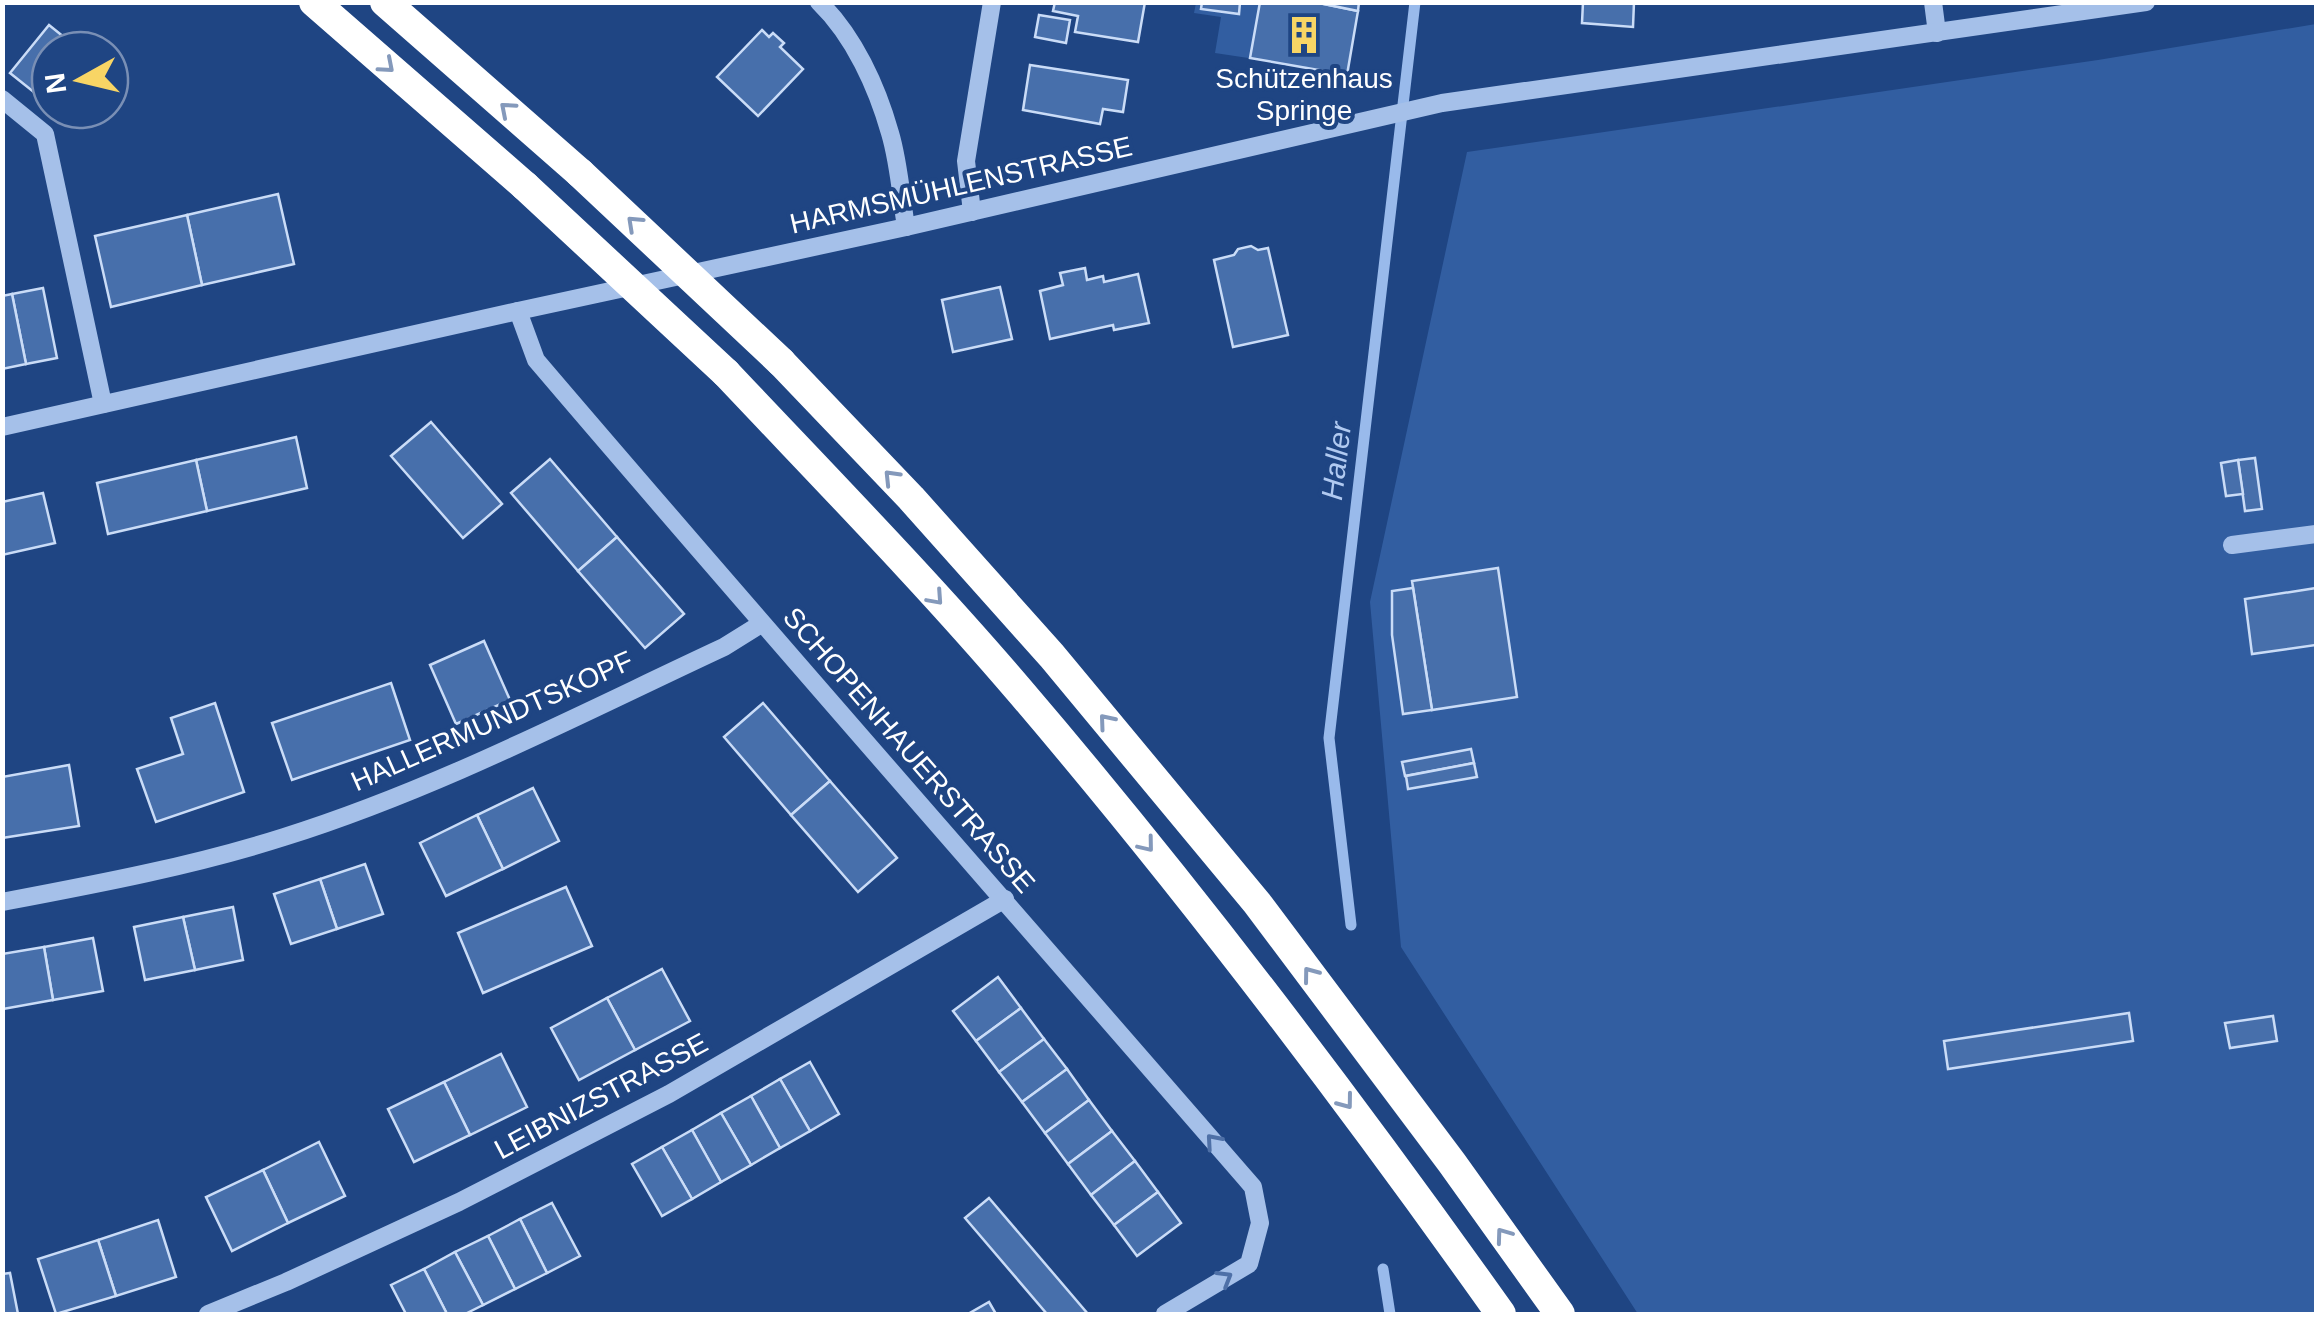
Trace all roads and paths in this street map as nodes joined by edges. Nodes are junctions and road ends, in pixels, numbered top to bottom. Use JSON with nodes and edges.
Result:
{"nodes":[{"id":1,"x":314,"y":2,"type":"edge"},
{"id":2,"x":385,"y":2,"type":"edge"},
{"id":3,"x":819,"y":2,"type":"edge"},
{"id":4,"x":992,"y":2,"type":"edge"},
{"id":5,"x":1932,"y":2,"type":"edge"},
{"id":6,"x":2146,"y":2,"type":"edge"},
{"id":7,"x":1937,"y":33,"type":"junction"},
{"id":8,"x":2,"y":100,"type":"edge"},
{"id":9,"x":972,"y":212,"type":"junction"},
{"id":10,"x":906,"y":227,"type":"junction"},
{"id":11,"x":518,"y":311,"type":"junction"},
{"id":12,"x":103,"y":404,"type":"junction"},
{"id":13,"x":2,"y":427,"type":"edge"},
{"id":14,"x":2316,"y":534,"type":"edge"},
{"id":15,"x":2232,"y":546,"type":"dead end"},
{"id":16,"x":761,"y":624,"type":"junction"},
{"id":17,"x":1004,"y":899,"type":"junction"},
{"id":18,"x":2,"y":902,"type":"edge"},
{"id":19,"x":208,"y":1314,"type":"edge"},
{"id":20,"x":1165,"y":1314,"type":"edge"},
{"id":21,"x":1501,"y":1314,"type":"edge"},
{"id":22,"x":1560,"y":1314,"type":"edge"}],
"edges":[{"from":1,"to":21,"type":"highway","one_way":true,"bridge":true},
{"from":22,"to":2,"type":"highway","one_way":true,"bridge":true},
{"from":3,"to":10,"type":"street"},
{"from":4,"to":9,"type":"street"},
{"from":5,"to":7,"type":"street"},
{"from":6,"to":7,"type":"street","name":"HARMSMÜHLENSTRASSE"},
{"from":7,"to":9,"type":"street","name":"HARMSMÜHLENSTRASSE"},
{"from":8,"to":12,"type":"street"},
{"from":9,"to":10,"type":"street","name":"HARMSMÜHLENSTRASSE"},
{"from":10,"to":11,"type":"street","name":"HARMSMÜHLENSTRASSE"},
{"from":11,"to":12,"type":"street","name":"HARMSMÜHLENSTRASSE"},
{"from":11,"to":16,"type":"street","name":"SCHOPENHAUERSTRASSE"},
{"from":12,"to":13,"type":"street","name":"HARMSMÜHLENSTRASSE"},
{"from":14,"to":15,"type":"street"},
{"from":16,"to":17,"type":"street","name":"SCHOPENHAUERSTRASSE"},
{"from":16,"to":18,"type":"street","name":"HALLERMUNDTSKOPF"},
{"from":17,"to":19,"type":"street","name":"LEIBNIZSTRASSE"},
{"from":20,"to":17,"type":"street","name":"SCHOPENHAUERSTRASSE","one_way":true}]}
